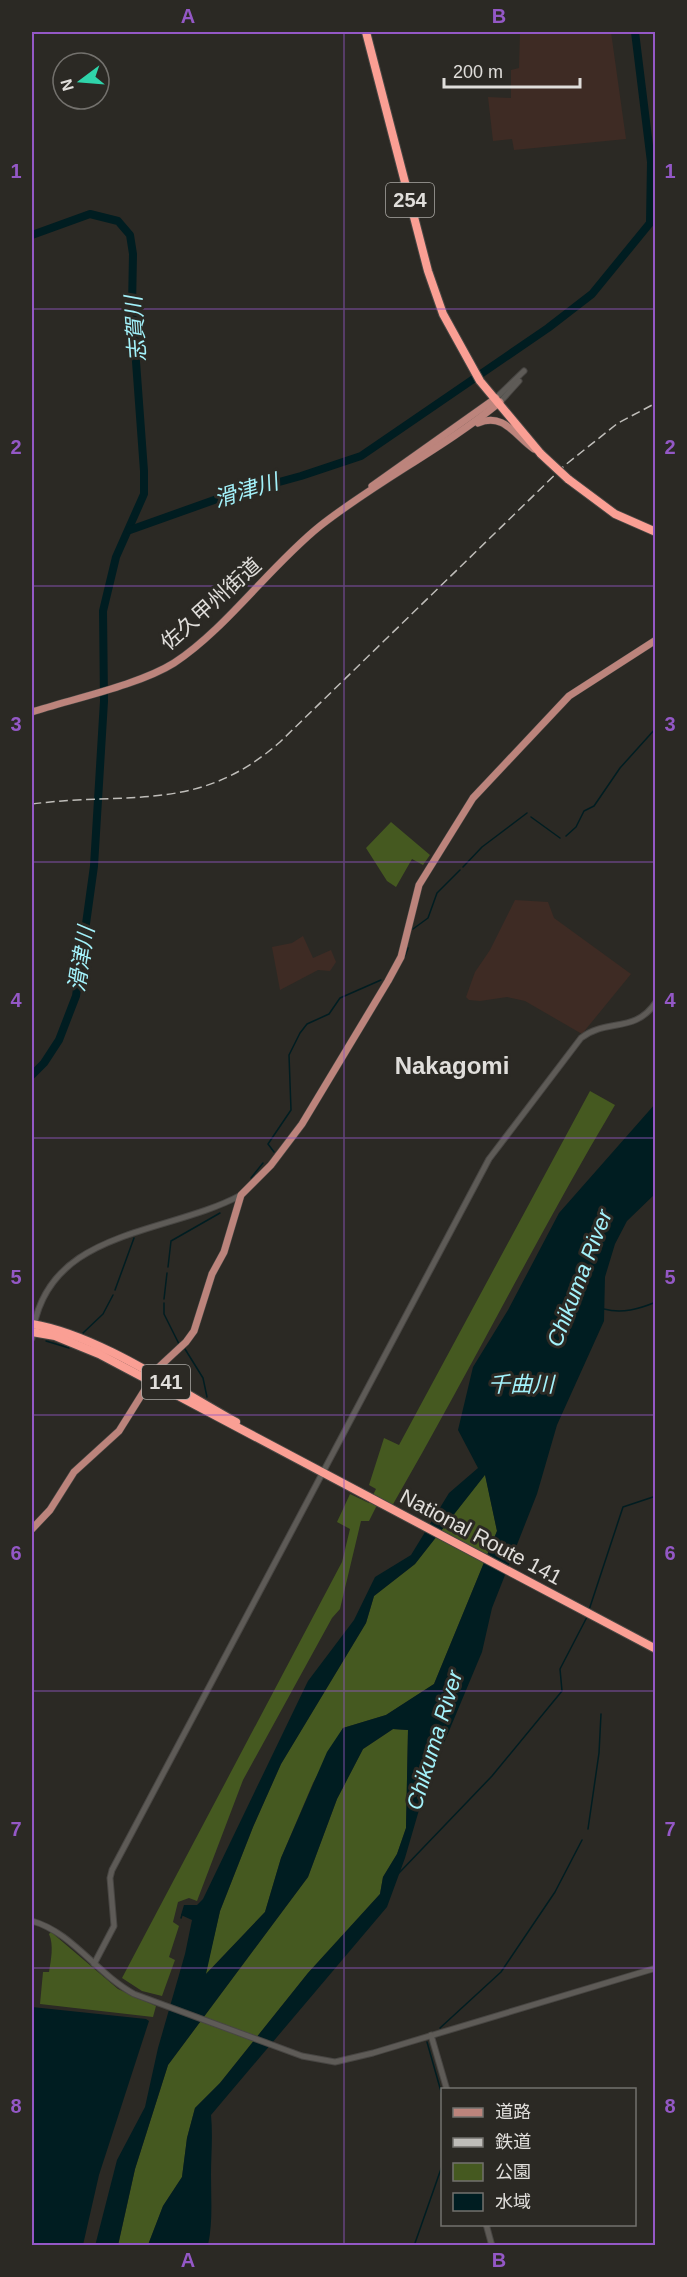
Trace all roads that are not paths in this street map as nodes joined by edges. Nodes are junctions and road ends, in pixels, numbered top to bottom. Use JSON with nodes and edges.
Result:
{"nodes":[{"id":1,"x":366,"y":32,"type":"edge"},
{"id":2,"x":523,"y":373,"type":"dead end"},
{"id":3,"x":496,"y":401,"type":"junction"},
{"id":4,"x":456,"y":436,"type":"junction"},
{"id":5,"x":541,"y":452,"type":"junction"},
{"id":6,"x":360,"y":498,"type":"junction"},
{"id":7,"x":656,"y":532,"type":"edge"},
{"id":8,"x":656,"y":640,"type":"edge"},
{"id":9,"x":32,"y":712,"type":"edge"},
{"id":10,"x":656,"y":1002,"type":"edge"},
{"id":11,"x":241,"y":1196,"type":"junction"},
{"id":12,"x":32,"y":1328,"type":"edge"},
{"id":13,"x":32,"y":1338,"type":"edge"},
{"id":14,"x":152,"y":1379,"type":"junction"},
{"id":15,"x":322,"y":1473,"type":"junction"},
{"id":16,"x":32,"y":1529,"type":"edge"},
{"id":17,"x":655,"y":1649,"type":"edge"},
{"id":18,"x":32,"y":1921,"type":"edge"},
{"id":19,"x":94,"y":1964,"type":"junction"},
{"id":20,"x":656,"y":1968,"type":"edge"},
{"id":21,"x":431,"y":2035,"type":"junction"},
{"id":22,"x":446,"y":2088,"type":"edge"},
{"id":23,"x":487,"y":2226,"type":"edge"},
{"id":24,"x":492,"y":2246,"type":"edge"}],
"edges":[{"from":1,"to":3,"type":"highway","number":"254"},
{"from":2,"to":3,"type":"street"},
{"from":3,"to":4,"type":"main road","name":"佐久甲州街道"},
{"from":3,"to":5,"type":"highway","number":"254"},
{"from":3,"to":6,"type":"main road","name":"佐久甲州街道"},
{"from":4,"to":5,"type":"main road"},
{"from":4,"to":6,"type":"main road","name":"佐久甲州街道"},
{"from":5,"to":7,"type":"highway","number":"254","bridge":true},
{"from":6,"to":9,"type":"main road","name":"佐久甲州街道"},
{"from":8,"to":11,"type":"main road"},
{"from":10,"to":15,"type":"street"},
{"from":11,"to":12,"type":"street"},
{"from":11,"to":14,"type":"main road"},
{"from":12,"to":13,"type":"street"},
{"from":12,"to":14,"type":"highway","name":"National Route 141","number":"141"},
{"from":12,"to":14,"type":"highway","name":"National Route 141","number":"141"},
{"from":14,"to":15,"type":"highway","name":"National Route 141","number":"141"},
{"from":14,"to":16,"type":"main road"},
{"from":15,"to":17,"type":"highway","name":"National Route 141","number":"141"},
{"from":15,"to":19,"type":"street"},
{"from":18,"to":19,"type":"street"},
{"from":19,"to":21,"type":"street"},
{"from":20,"to":21,"type":"street"},
{"from":21,"to":22,"type":"street"},
{"from":23,"to":24,"type":"street"}]}
